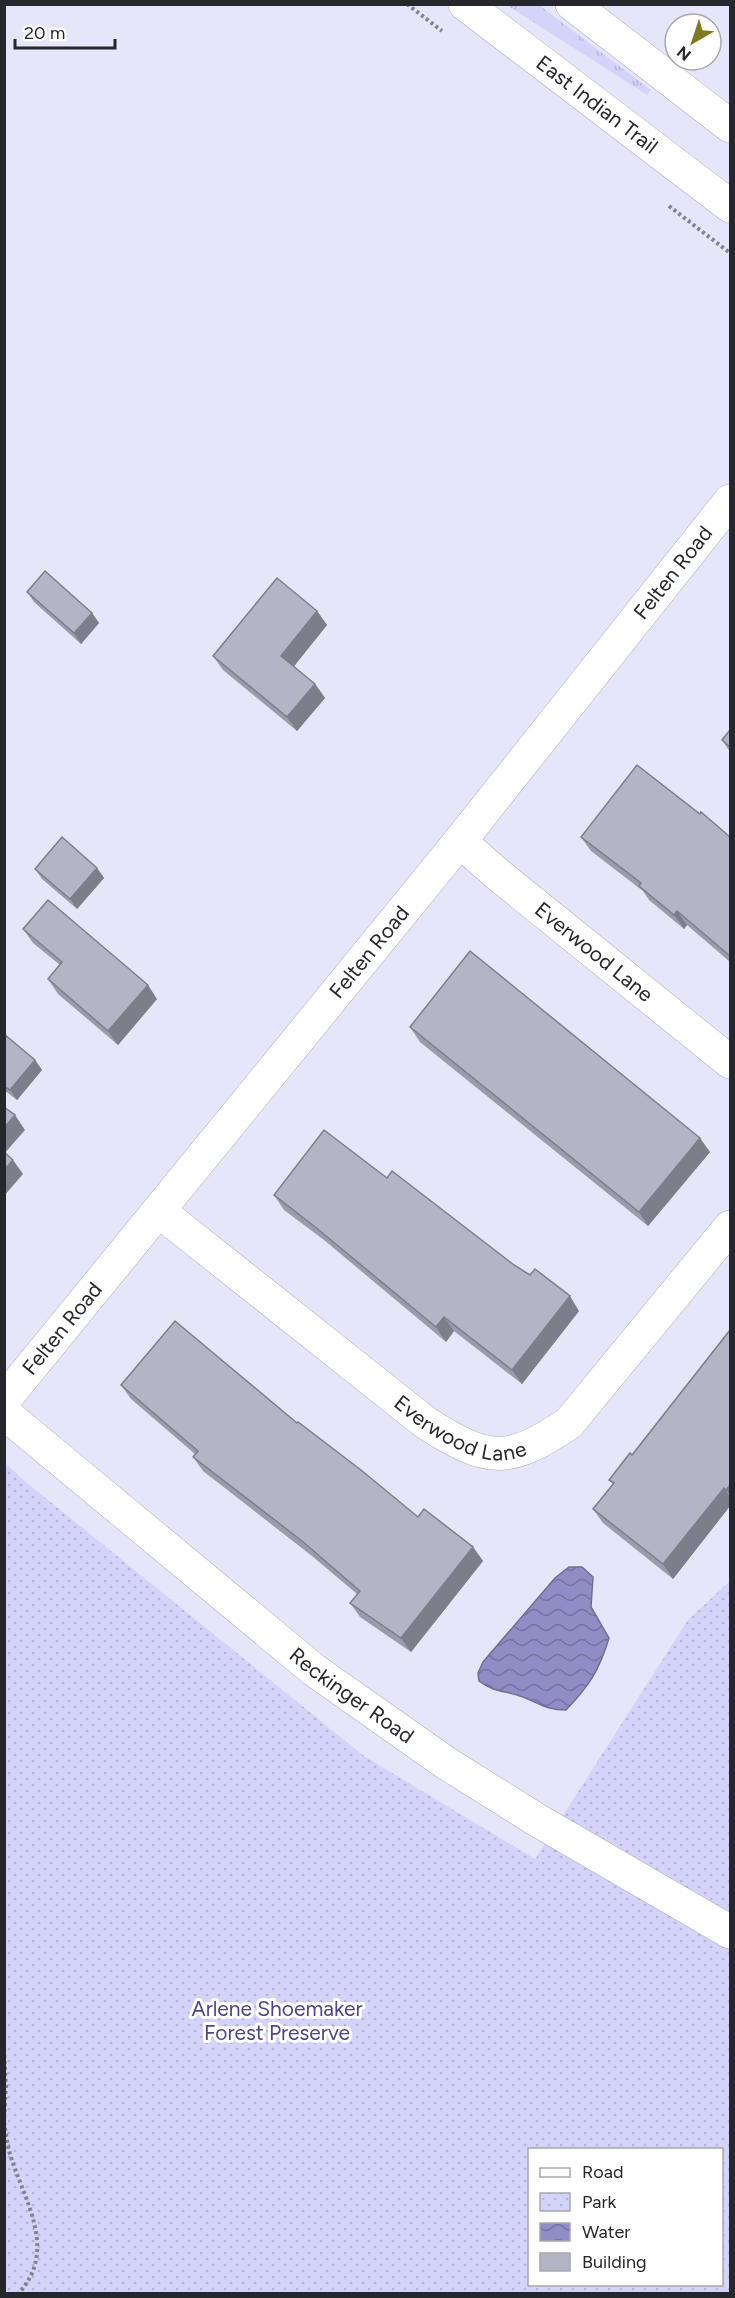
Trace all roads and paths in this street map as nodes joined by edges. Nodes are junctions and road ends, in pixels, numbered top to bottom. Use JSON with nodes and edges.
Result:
{"nodes":[{"id":1,"x":465,"y":4,"type":"edge"},
{"id":2,"x":572,"y":4,"type":"edge"},
{"id":3,"x":730,"y":126,"type":"edge"},
{"id":4,"x":730,"y":206,"type":"edge"},
{"id":5,"x":730,"y":501,"type":"edge"},
{"id":6,"x":460,"y":841,"type":"junction"},
{"id":7,"x":730,"y":1062,"type":"edge"},
{"id":8,"x":159,"y":1210,"type":"junction"},
{"id":9,"x":730,"y":1227,"type":"edge"},
{"id":10,"x":4,"y":1400,"type":"edge"},
{"id":11,"x":4,"y":1413,"type":"edge"},
{"id":12,"x":730,"y":1932,"type":"edge"},
{"id":13,"x":4,"y":2049,"type":"edge"},
{"id":14,"x":4,"y":2121,"type":"edge"},
{"id":15,"x":18,"y":2294,"type":"edge"}],
"edges":[{"from":1,"to":4,"type":"street","name":"East Indian Trail"},
{"from":2,"to":3,"type":"street"},
{"from":5,"to":6,"type":"street","name":"Felten Road"},
{"from":6,"to":7,"type":"street","name":"Everwood Lane"},
{"from":6,"to":8,"type":"street","name":"Felten Road"},
{"from":8,"to":9,"type":"street","name":"Everwood Lane"},
{"from":8,"to":10,"type":"street","name":"Felten Road"},
{"from":11,"to":12,"type":"street","name":"Reckinger Road"},
{"from":13,"to":14,"type":"path"},
{"from":14,"to":15,"type":"path"}]}
